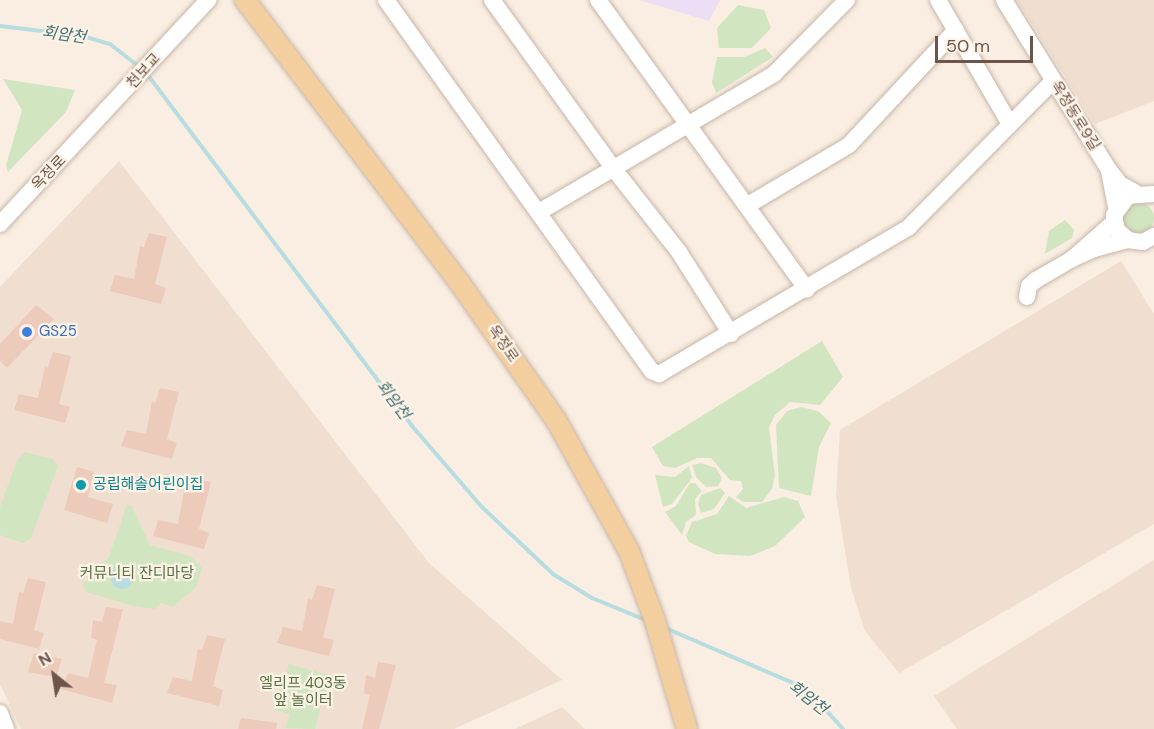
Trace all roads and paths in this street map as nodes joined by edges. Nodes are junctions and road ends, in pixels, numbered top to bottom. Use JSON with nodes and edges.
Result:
{"nodes":[{"id":1,"x":208,"y":0,"type":"edge"},
{"id":2,"x":245,"y":0,"type":"edge"},
{"id":3,"x":492,"y":0,"type":"edge"},
{"id":4,"x":598,"y":0,"type":"edge"},
{"id":5,"x":847,"y":0,"type":"edge"},
{"id":6,"x":938,"y":0,"type":"edge"},
{"id":7,"x":1004,"y":0,"type":"edge"},
{"id":8,"x":393,"y":3,"type":"edge"},
{"id":9,"x":956,"y":30,"type":"junction"},
{"id":10,"x":1053,"y":81,"type":"junction"},
{"id":11,"x":97,"y":122,"type":"joint"},
{"id":12,"x":689,"y":123,"type":"junction"},
{"id":13,"x":1010,"y":124,"type":"junction"},
{"id":14,"x":613,"y":168,"type":"junction"},
{"id":15,"x":1109,"y":170,"type":"junction"},
{"id":16,"x":1147,"y":195,"type":"edge"},
{"id":17,"x":748,"y":205,"type":"junction"},
{"id":18,"x":539,"y":212,"type":"junction"},
{"id":19,"x":1115,"y":215,"type":"junction"},
{"id":20,"x":0,"y":224,"type":"edge"},
{"id":21,"x":1145,"y":242,"type":"edge"},
{"id":22,"x":1072,"y":259,"type":"junction"},
{"id":23,"x":807,"y":290,"type":"junction"},
{"id":24,"x":1027,"y":297,"type":"dead end"},
{"id":25,"x":731,"y":334,"type":"junction"},
{"id":26,"x":0,"y":714,"type":"edge"},
{"id":27,"x":6,"y":729,"type":"edge"},
{"id":28,"x":687,"y":729,"type":"edge"}],
"edges":[{"from":1,"to":11,"type":"street","name":"천보교"},
{"from":2,"to":28,"type":"main road","name":"옥정로"},
{"from":3,"to":14,"type":"street"},
{"from":4,"to":12,"type":"street"},
{"from":5,"to":12,"type":"street"},
{"from":6,"to":9,"type":"street"},
{"from":7,"to":10,"type":"street","name":"옥정동로9길"},
{"from":8,"to":18,"type":"street"},
{"from":9,"to":13,"type":"street"},
{"from":9,"to":17,"type":"street"},
{"from":10,"to":13,"type":"street"},
{"from":10,"to":15,"type":"street","name":"옥정동로9길"},
{"from":11,"to":20,"type":"street","name":"옥정로"},
{"from":12,"to":14,"type":"street"},
{"from":12,"to":17,"type":"street"},
{"from":13,"to":23,"type":"street"},
{"from":14,"to":18,"type":"street"},
{"from":14,"to":25,"type":"street"},
{"from":15,"to":16,"type":"street"},
{"from":15,"to":19,"type":"street"},
{"from":16,"to":19,"type":"street"},
{"from":17,"to":23,"type":"street"},
{"from":18,"to":25,"type":"street"},
{"from":19,"to":21,"type":"street"},
{"from":19,"to":22,"type":"street"},
{"from":21,"to":22,"type":"street"},
{"from":22,"to":24,"type":"street"},
{"from":23,"to":25,"type":"street"},
{"from":26,"to":27,"type":"street"}]}
